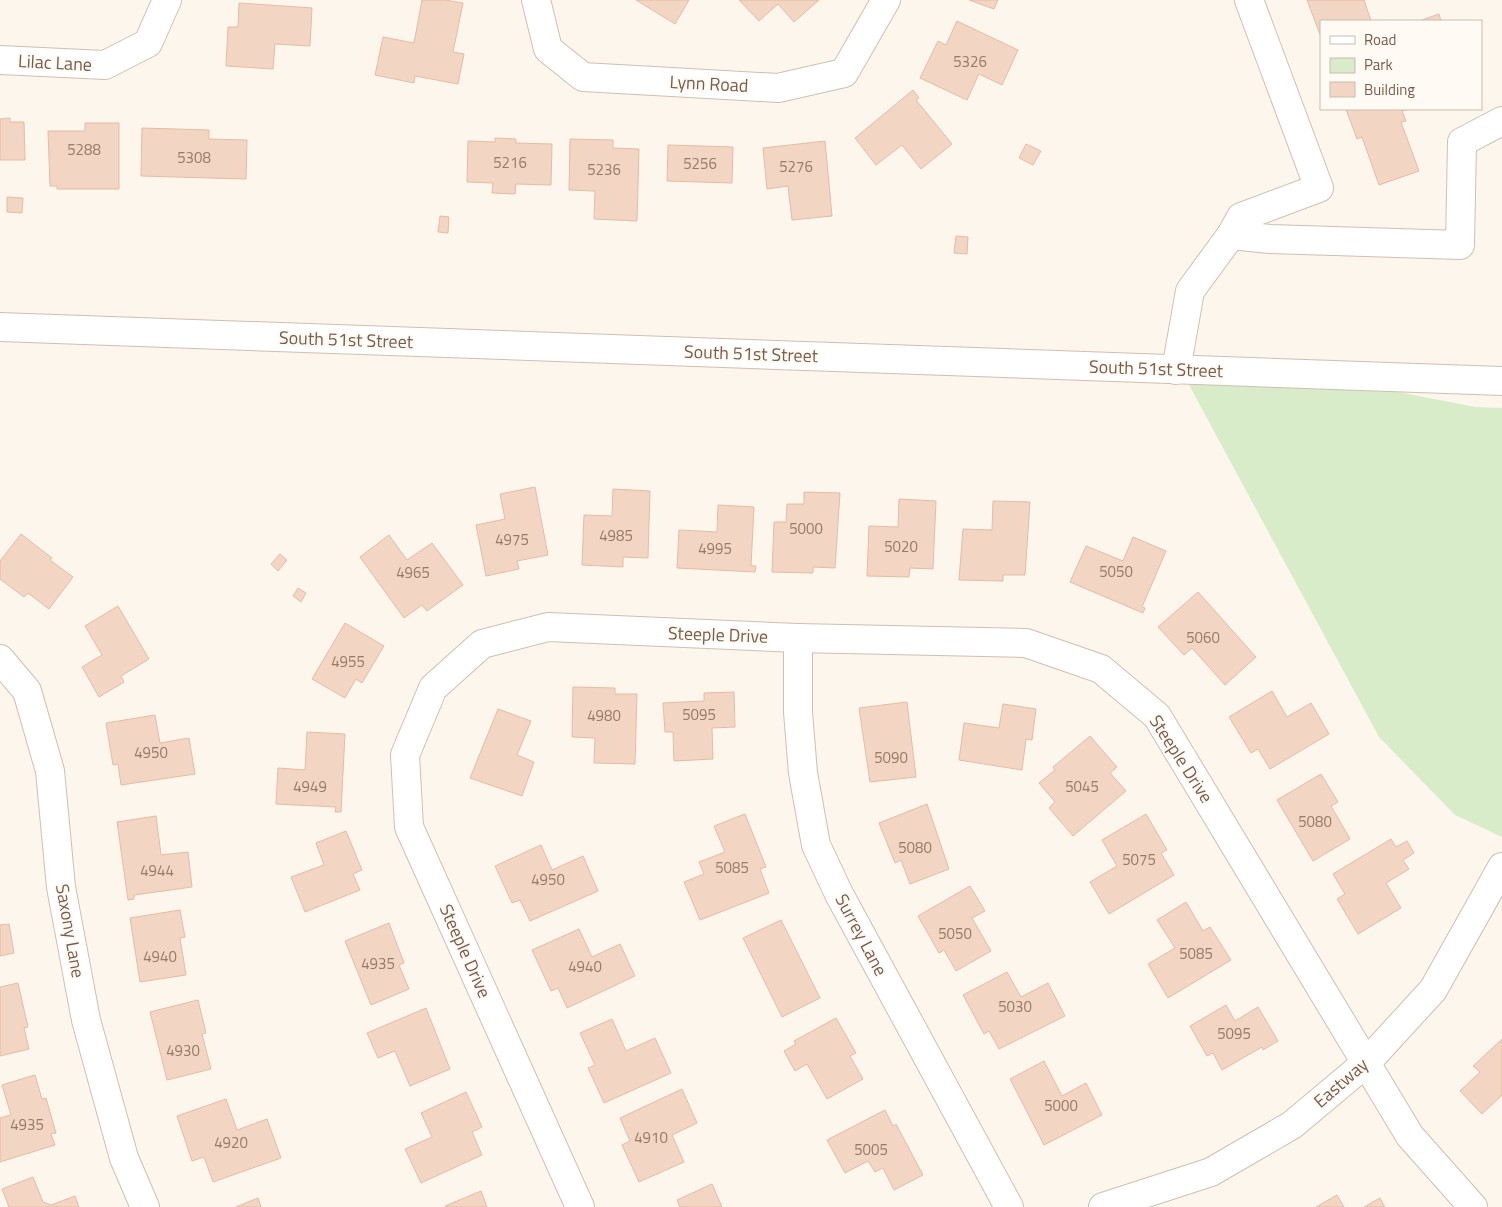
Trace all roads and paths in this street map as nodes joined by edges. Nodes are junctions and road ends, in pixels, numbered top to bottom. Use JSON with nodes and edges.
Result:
{"nodes":[{"id":1,"x":167,"y":0,"type":"edge"},
{"id":2,"x":536,"y":0,"type":"edge"},
{"id":3,"x":886,"y":0,"type":"edge"},
{"id":4,"x":1249,"y":0,"type":"edge"},
{"id":5,"x":0,"y":60,"type":"edge"},
{"id":6,"x":1502,"y":121,"type":"edge"},
{"id":7,"x":1231,"y":235,"type":"junction"},
{"id":8,"x":0,"y":327,"type":"edge"},
{"id":9,"x":1176,"y":370,"type":"junction"},
{"id":10,"x":1502,"y":381,"type":"edge"},
{"id":11,"x":798,"y":638,"type":"junction"},
{"id":12,"x":0,"y":659,"type":"edge"},
{"id":13,"x":1502,"y":867,"type":"edge"},
{"id":14,"x":1366,"y":1062,"type":"junction"},
{"id":15,"x":145,"y":1207,"type":"edge"},
{"id":16,"x":580,"y":1207,"type":"edge"},
{"id":17,"x":1009,"y":1207,"type":"edge"},
{"id":18,"x":1103,"y":1207,"type":"edge"},
{"id":19,"x":1473,"y":1207,"type":"edge"}],
"edges":[{"from":1,"to":5,"type":"street","name":"Lilac Lane"},
{"from":2,"to":3,"type":"street","name":"Lynn Road"},
{"from":4,"to":7,"type":"street"},
{"from":6,"to":7,"type":"street"},
{"from":7,"to":9,"type":"street"},
{"from":8,"to":9,"type":"street","name":"South 51st Street"},
{"from":9,"to":10,"type":"street","name":"South 51st Street"},
{"from":11,"to":14,"type":"street","name":"Steeple Drive"},
{"from":11,"to":16,"type":"street","name":"Steeple Drive"},
{"from":11,"to":17,"type":"street","name":"Surrey Lane"},
{"from":12,"to":15,"type":"street","name":"Saxony Lane"},
{"from":13,"to":14,"type":"street","name":"Eastway"},
{"from":14,"to":18,"type":"street","name":"Eastway"},
{"from":14,"to":19,"type":"street","name":"Steeple Drive"}]}
